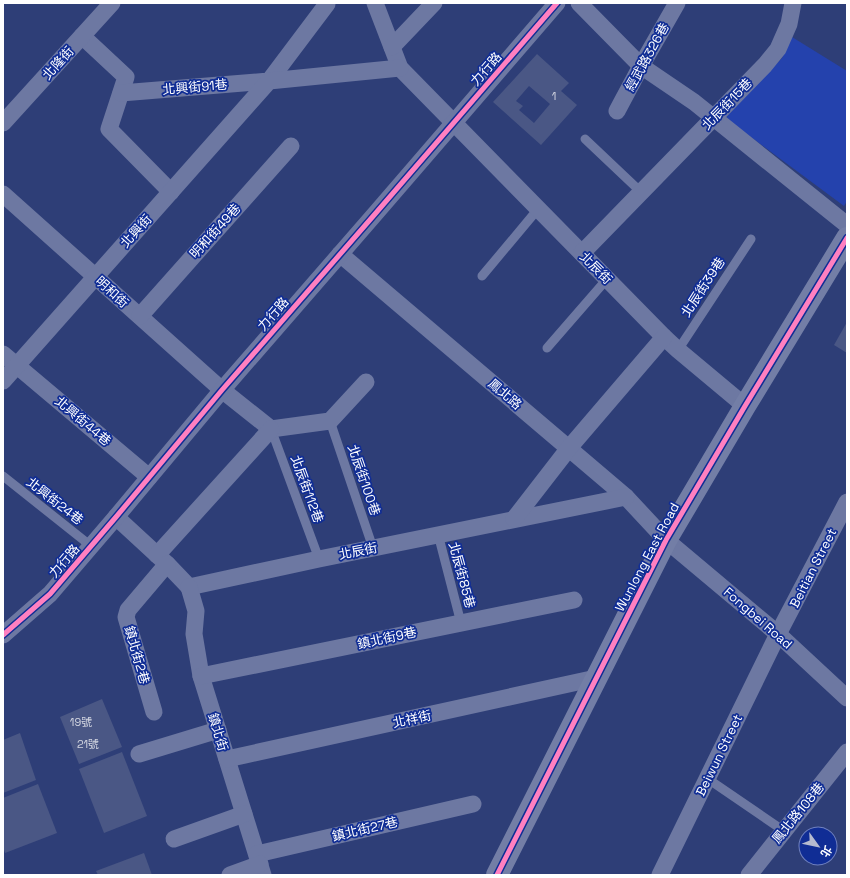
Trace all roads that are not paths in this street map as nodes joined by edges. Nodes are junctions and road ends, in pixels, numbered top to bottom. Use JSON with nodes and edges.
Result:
{"nodes":[{"id":1,"x":112,"y":3,"type":"edge"},
{"id":2,"x":375,"y":3,"type":"edge"},
{"id":3,"x":434,"y":3,"type":"edge"},
{"id":4,"x":557,"y":3,"type":"edge"},
{"id":5,"x":579,"y":3,"type":"edge"},
{"id":6,"x":677,"y":3,"type":"edge"},
{"id":7,"x":793,"y":3,"type":"edge"},
{"id":8,"x":326,"y":4,"type":"edge"},
{"id":9,"x":82,"y":36,"type":"junction"},
{"id":10,"x":392,"y":47,"type":"junction"},
{"id":11,"x":641,"y":66,"type":"junction"},
{"id":12,"x":400,"y":68,"type":"junction"},
{"id":13,"x":269,"y":81,"type":"junction"},
{"id":14,"x":121,"y":93,"type":"junction"},
{"id":15,"x":617,"y":111,"type":"dead end"},
{"id":16,"x":714,"y":118,"type":"junction"},
{"id":17,"x":3,"y":123,"type":"edge"},
{"id":18,"x":454,"y":123,"type":"junction"},
{"id":19,"x":585,"y":139,"type":"dead end"},
{"id":20,"x":291,"y":146,"type":"dead end"},
{"id":21,"x":171,"y":192,"type":"junction"},
{"id":22,"x":641,"y":192,"type":"junction"},
{"id":23,"x":3,"y":194,"type":"edge"},
{"id":24,"x":538,"y":209,"type":"junction"},
{"id":25,"x":847,"y":225,"type":"edge"},
{"id":26,"x":847,"y":238,"type":"edge"},
{"id":27,"x":751,"y":239,"type":"dead end"},
{"id":28,"x":582,"y":253,"type":"junction"},
{"id":29,"x":340,"y":254,"type":"junction"},
{"id":30,"x":482,"y":276,"type":"dead end"},
{"id":31,"x":96,"y":277,"type":"junction"},
{"id":32,"x":607,"y":280,"type":"junction"},
{"id":33,"x":140,"y":316,"type":"junction"},
{"id":34,"x":664,"y":337,"type":"junction"},
{"id":35,"x":547,"y":348,"type":"dead end"},
{"id":36,"x":678,"y":350,"type":"junction"},
{"id":37,"x":3,"y":354,"type":"edge"},
{"id":38,"x":17,"y":366,"type":"junction"},
{"id":39,"x":3,"y":381,"type":"edge"},
{"id":40,"x":366,"y":382,"type":"dead end"},
{"id":41,"x":222,"y":390,"type":"junction"},
{"id":42,"x":744,"y":406,"type":"junction"},
{"id":43,"x":330,"y":421,"type":"junction"},
{"id":44,"x":271,"y":429,"type":"junction"},
{"id":45,"x":569,"y":448,"type":"junction"},
{"id":46,"x":3,"y":476,"type":"edge"},
{"id":47,"x":149,"y":477,"type":"junction"},
{"id":48,"x":626,"y":497,"type":"junction"},
{"id":49,"x":847,"y":502,"type":"edge"},
{"id":50,"x":116,"y":517,"type":"junction"},
{"id":51,"x":514,"y":519,"type":"junction"},
{"id":52,"x":438,"y":534,"type":"junction"},
{"id":53,"x":666,"y":540,"type":"junction"},
{"id":54,"x":91,"y":546,"type":"junction"},
{"id":55,"x":373,"y":548,"type":"junction"},
{"id":56,"x":319,"y":559,"type":"junction"},
{"id":57,"x":162,"y":560,"type":"junction"},
{"id":58,"x":188,"y":587,"type":"junction"},
{"id":59,"x":574,"y":600,"type":"dead end"},
{"id":60,"x":461,"y":623,"type":"junction"},
{"id":61,"x":778,"y":634,"type":"junction"},
{"id":62,"x":3,"y":635,"type":"edge"},
{"id":63,"x":201,"y":676,"type":"junction"},
{"id":64,"x":596,"y":678,"type":"junction"},
{"id":65,"x":847,"y":698,"type":"edge"},
{"id":66,"x":154,"y":712,"type":"dead end"},
{"id":67,"x":218,"y":730,"type":"junction"},
{"id":68,"x":847,"y":752,"type":"edge"},
{"id":69,"x":139,"y":754,"type":"dead end"},
{"id":70,"x":227,"y":759,"type":"junction"},
{"id":71,"x":708,"y":779,"type":"junction"},
{"id":72,"x":473,"y":804,"type":"dead end"},
{"id":73,"x":244,"y":814,"type":"junction"},
{"id":74,"x":784,"y":831,"type":"junction"},
{"id":75,"x":174,"y":839,"type":"dead end"},
{"id":76,"x":260,"y":864,"type":"edge"},
{"id":77,"x":230,"y":875,"type":"edge"},
{"id":78,"x":497,"y":875,"type":"edge"},
{"id":79,"x":660,"y":875,"type":"edge"},
{"id":80,"x":748,"y":875,"type":"edge"}],
"edges":[{"from":1,"to":9,"type":"street","name":"北隆街"},
{"from":2,"to":10,"type":"street"},
{"from":3,"to":10,"type":"street"},
{"from":4,"to":18,"type":"street","name":"力行路"},
{"from":5,"to":11,"type":"street"},
{"from":6,"to":11,"type":"street","name":"經武路326巷"},
{"from":7,"to":16,"type":"street","name":"北辰街15巷"},
{"from":8,"to":13,"type":"street","name":"北興街"},
{"from":9,"to":14,"type":"street"},
{"from":9,"to":17,"type":"street","name":"北隆街"},
{"from":10,"to":12,"type":"street"},
{"from":11,"to":15,"type":"street","name":"經武路326巷"},
{"from":11,"to":16,"type":"street"},
{"from":12,"to":13,"type":"street"},
{"from":12,"to":18,"type":"street","name":"北辰街"},
{"from":13,"to":14,"type":"street","name":"北興街91巷"},
{"from":13,"to":21,"type":"street","name":"北興街"},
{"from":14,"to":21,"type":"street"},
{"from":16,"to":22,"type":"street","name":"北辰街15巷"},
{"from":16,"to":25,"type":"street"},
{"from":18,"to":24,"type":"street","name":"北辰街"},
{"from":18,"to":29,"type":"street","name":"力行路"},
{"from":19,"to":22,"type":"lane"},
{"from":20,"to":33,"type":"street","name":"明和街49巷"},
{"from":21,"to":31,"type":"street","name":"北興街"},
{"from":22,"to":28,"type":"street","name":"北辰街15巷"},
{"from":23,"to":31,"type":"street","name":"明和街"},
{"from":24,"to":28,"type":"street","name":"北辰街"},
{"from":24,"to":30,"type":"lane"},
{"from":26,"to":42,"type":"street","name":"Wunlong East Road"},
{"from":27,"to":36,"type":"lane","name":"北辰街39巷"},
{"from":28,"to":32,"type":"street","name":"北辰街"},
{"from":29,"to":41,"type":"street","name":"力行路"},
{"from":29,"to":45,"type":"street","name":"鳳北路"},
{"from":31,"to":33,"type":"street","name":"明和街"},
{"from":31,"to":38,"type":"street","name":"北興街"},
{"from":32,"to":34,"type":"street","name":"北辰街"},
{"from":32,"to":35,"type":"lane"},
{"from":33,"to":41,"type":"street","name":"明和街"},
{"from":34,"to":36,"type":"street","name":"北辰街"},
{"from":34,"to":45,"type":"street"},
{"from":36,"to":42,"type":"street","name":"北辰街"},
{"from":37,"to":38,"type":"street","name":"北興街44巷"},
{"from":38,"to":39,"type":"street","name":"北興街"},
{"from":38,"to":47,"type":"street","name":"北興街44巷"},
{"from":40,"to":43,"type":"street"},
{"from":41,"to":44,"type":"street","name":"明和街"},
{"from":41,"to":47,"type":"street","name":"力行路"},
{"from":42,"to":53,"type":"street","name":"Wunlong East Road"},
{"from":43,"to":44,"type":"street"},
{"from":43,"to":55,"type":"lane","name":"北辰街100巷"},
{"from":44,"to":56,"type":"lane","name":"北辰街112巷"},
{"from":44,"to":57,"type":"street"},
{"from":45,"to":48,"type":"street","name":"鳳北路"},
{"from":45,"to":51,"type":"street"},
{"from":46,"to":54,"type":"lane","name":"北興街24巷"},
{"from":47,"to":50,"type":"street","name":"力行路"},
{"from":48,"to":51,"type":"street","name":"北辰街"},
{"from":48,"to":53,"type":"street","name":"鳳北路"},
{"from":49,"to":61,"type":"street","name":"Beitian Street"},
{"from":50,"to":54,"type":"street","name":"力行路"},
{"from":50,"to":57,"type":"street"},
{"from":51,"to":52,"type":"street","name":"北辰街"},
{"from":52,"to":55,"type":"street","name":"北辰街"},
{"from":52,"to":60,"type":"lane","name":"北辰街85巷"},
{"from":53,"to":61,"type":"street","name":"Fongbei Road"},
{"from":53,"to":64,"type":"street","name":"Wunlong East Road"},
{"from":54,"to":62,"type":"street","name":"力行路"},
{"from":55,"to":56,"type":"street","name":"北辰街"},
{"from":56,"to":58,"type":"street","name":"北辰街"},
{"from":57,"to":58,"type":"street"},
{"from":57,"to":66,"type":"street","name":"鎮北街2巷"},
{"from":58,"to":63,"type":"street","name":"鎮北街"},
{"from":59,"to":60,"type":"street","name":"鎮北街9巷"},
{"from":60,"to":63,"type":"street","name":"鎮北街9巷"},
{"from":61,"to":65,"type":"street","name":"Fongbei Road"},
{"from":61,"to":71,"type":"street","name":"Beiwun Street"},
{"from":63,"to":67,"type":"street","name":"鎮北街"},
{"from":64,"to":70,"type":"street","name":"北祥街"},
{"from":64,"to":78,"type":"street","name":"Wunlong East Road"},
{"from":67,"to":69,"type":"street"},
{"from":67,"to":70,"type":"street","name":"鎮北街"},
{"from":68,"to":74,"type":"street","name":"鳳北路108巷"},
{"from":70,"to":73,"type":"street","name":"鎮北街"},
{"from":71,"to":74,"type":"lane"},
{"from":71,"to":79,"type":"street","name":"Beiwun Street"},
{"from":72,"to":76,"type":"street","name":"鎮北街27巷"},
{"from":73,"to":75,"type":"street"},
{"from":73,"to":76,"type":"street","name":"鎮北街"},
{"from":74,"to":80,"type":"street","name":"鳳北路108巷"},
{"from":76,"to":77,"type":"street","name":"鎮北街27巷"}]}
